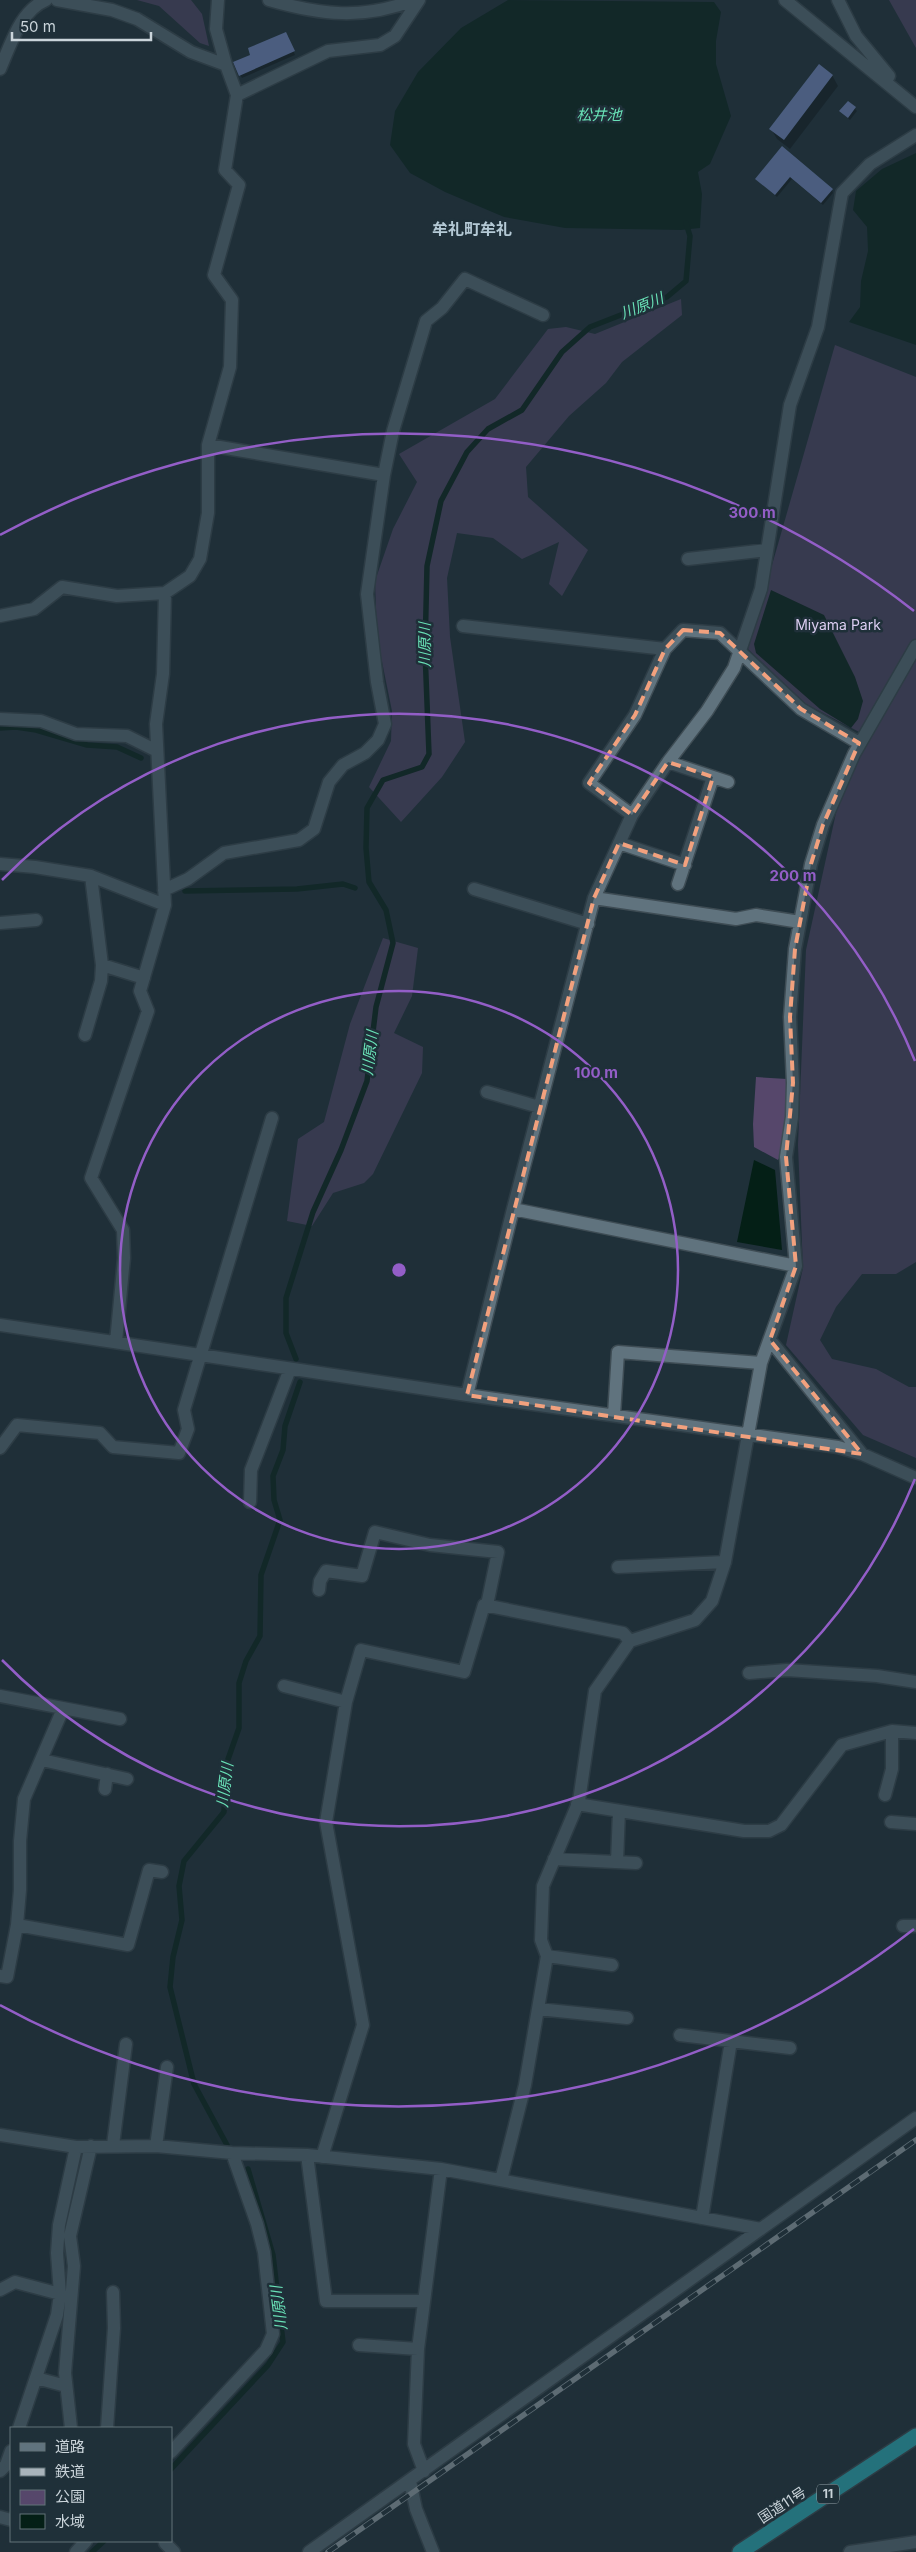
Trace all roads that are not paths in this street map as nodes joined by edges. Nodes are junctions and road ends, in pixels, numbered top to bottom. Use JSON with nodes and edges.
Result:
{"nodes":[{"id":1,"x":46,"y":0,"type":"edge"},
{"id":2,"x":57,"y":0,"type":"edge"},
{"id":3,"x":218,"y":0,"type":"edge"},
{"id":4,"x":269,"y":0,"type":"edge"},
{"id":5,"x":414,"y":0,"type":"edge"},
{"id":6,"x":418,"y":0,"type":"edge"},
{"id":7,"x":785,"y":0,"type":"edge"},
{"id":8,"x":838,"y":0,"type":"edge"},
{"id":9,"x":226,"y":66,"type":"junction"},
{"id":10,"x":0,"y":69,"type":"edge"},
{"id":11,"x":237,"y":95,"type":"junction"},
{"id":12,"x":915,"y":106,"type":"edge"},
{"id":13,"x":916,"y":135,"type":"edge"},
{"id":14,"x":543,"y":315,"type":"dead end"},
{"id":15,"x":208,"y":445,"type":"junction"},
{"id":16,"x":384,"y":475,"type":"junction"},
{"id":17,"x":767,"y":550,"type":"junction"},
{"id":18,"x":688,"y":560,"type":"dead end"},
{"id":19,"x":165,"y":593,"type":"junction"},
{"id":20,"x":0,"y":616,"type":"edge"},
{"id":21,"x":463,"y":626,"type":"dead end"},
{"id":22,"x":916,"y":646,"type":"edge"},
{"id":23,"x":665,"y":650,"type":"junction"},
{"id":24,"x":740,"y":651,"type":"junction"},
{"id":25,"x":0,"y":719,"type":"edge"},
{"id":26,"x":859,"y":743,"type":"junction"},
{"id":27,"x":157,"y":751,"type":"junction"},
{"id":28,"x":668,"y":762,"type":"junction"},
{"id":29,"x":713,"y":777,"type":"junction"},
{"id":30,"x":728,"y":782,"type":"dead end"},
{"id":31,"x":632,"y":815,"type":"junction"},
{"id":32,"x":619,"y":843,"type":"junction"},
{"id":33,"x":0,"y":864,"type":"edge"},
{"id":34,"x":685,"y":865,"type":"junction"},
{"id":35,"x":91,"y":876,"type":"junction"},
{"id":36,"x":678,"y":884,"type":"dead end"},
{"id":37,"x":474,"y":889,"type":"dead end"},
{"id":38,"x":164,"y":890,"type":"junction"},
{"id":39,"x":594,"y":898,"type":"junction"},
{"id":40,"x":165,"y":905,"type":"junction"},
{"id":41,"x":36,"y":920,"type":"dead end"},
{"id":42,"x":800,"y":922,"type":"junction"},
{"id":43,"x":0,"y":923,"type":"edge"},
{"id":44,"x":588,"y":924,"type":"junction"},
{"id":45,"x":102,"y":965,"type":"junction"},
{"id":46,"x":144,"y":978,"type":"junction"},
{"id":47,"x":85,"y":1035,"type":"dead end"},
{"id":48,"x":487,"y":1092,"type":"dead end"},
{"id":49,"x":539,"y":1107,"type":"junction"},
{"id":50,"x":272,"y":1118,"type":"dead end"},
{"id":51,"x":513,"y":1209,"type":"junction"},
{"id":52,"x":796,"y":1266,"type":"junction"},
{"id":53,"x":0,"y":1325,"type":"edge"},
{"id":54,"x":770,"y":1340,"type":"junction"},
{"id":55,"x":116,"y":1342,"type":"junction"},
{"id":56,"x":201,"y":1355,"type":"junction"},
{"id":57,"x":761,"y":1363,"type":"junction"},
{"id":58,"x":290,"y":1369,"type":"junction"},
{"id":59,"x":467,"y":1395,"type":"junction"},
{"id":60,"x":614,"y":1415,"type":"junction"},
{"id":61,"x":746,"y":1435,"type":"junction"},
{"id":62,"x":0,"y":1448,"type":"edge"},
{"id":63,"x":862,"y":1454,"type":"junction"},
{"id":64,"x":916,"y":1478,"type":"edge"},
{"id":65,"x":250,"y":1502,"type":"dead end"},
{"id":66,"x":725,"y":1562,"type":"junction"},
{"id":67,"x":618,"y":1568,"type":"dead end"},
{"id":68,"x":319,"y":1590,"type":"dead end"},
{"id":69,"x":487,"y":1605,"type":"junction"},
{"id":70,"x":630,"y":1641,"type":"junction"},
{"id":71,"x":749,"y":1673,"type":"dead end"},
{"id":72,"x":916,"y":1682,"type":"edge"},
{"id":73,"x":284,"y":1686,"type":"dead end"},
{"id":74,"x":0,"y":1696,"type":"edge"},
{"id":75,"x":346,"y":1702,"type":"junction"},
{"id":76,"x":63,"y":1709,"type":"junction"},
{"id":77,"x":120,"y":1719,"type":"dead end"},
{"id":78,"x":892,"y":1731,"type":"junction"},
{"id":79,"x":916,"y":1733,"type":"edge"},
{"id":80,"x":42,"y":1760,"type":"junction"},
{"id":81,"x":107,"y":1774,"type":"junction"},
{"id":82,"x":127,"y":1779,"type":"dead end"},
{"id":83,"x":105,"y":1789,"type":"dead end"},
{"id":84,"x":885,"y":1795,"type":"dead end"},
{"id":85,"x":577,"y":1804,"type":"junction"},
{"id":86,"x":618,"y":1811,"type":"junction"},
{"id":87,"x":891,"y":1822,"type":"dead end"},
{"id":88,"x":916,"y":1824,"type":"edge"},
{"id":89,"x":554,"y":1859,"type":"junction"},
{"id":90,"x":617,"y":1862,"type":"junction"},
{"id":91,"x":636,"y":1863,"type":"dead end"},
{"id":92,"x":162,"y":1872,"type":"dead end"},
{"id":93,"x":17,"y":1925,"type":"junction"},
{"id":94,"x":903,"y":1926,"type":"dead end"},
{"id":95,"x":916,"y":1926,"type":"edge"},
{"id":96,"x":547,"y":1956,"type":"junction"},
{"id":97,"x":612,"y":1965,"type":"dead end"},
{"id":98,"x":0,"y":1976,"type":"edge"},
{"id":99,"x":538,"y":2009,"type":"junction"},
{"id":100,"x":627,"y":2018,"type":"dead end"},
{"id":101,"x":680,"y":2035,"type":"dead end"},
{"id":102,"x":731,"y":2041,"type":"junction"},
{"id":103,"x":126,"y":2044,"type":"dead end"},
{"id":104,"x":790,"y":2048,"type":"dead end"},
{"id":105,"x":167,"y":2067,"type":"dead end"},
{"id":106,"x":916,"y":2118,"type":"edge"},
{"id":107,"x":0,"y":2135,"type":"edge"},
{"id":108,"x":91,"y":2146,"type":"junction"},
{"id":109,"x":113,"y":2146,"type":"junction"},
{"id":110,"x":156,"y":2146,"type":"junction"},
{"id":111,"x":76,"y":2147,"type":"junction"},
{"id":112,"x":232,"y":2153,"type":"junction"},
{"id":113,"x":307,"y":2155,"type":"junction"},
{"id":114,"x":322,"y":2157,"type":"junction"},
{"id":115,"x":441,"y":2169,"type":"junction"},
{"id":116,"x":502,"y":2180,"type":"junction"},
{"id":117,"x":702,"y":2218,"type":"junction"},
{"id":118,"x":761,"y":2229,"type":"junction"},
{"id":119,"x":0,"y":2290,"type":"edge"},
{"id":120,"x":113,"y":2292,"type":"dead end"},
{"id":121,"x":60,"y":2294,"type":"junction"},
{"id":122,"x":424,"y":2301,"type":"junction"},
{"id":123,"x":359,"y":2345,"type":"dead end"},
{"id":124,"x":418,"y":2349,"type":"junction"},
{"id":125,"x":36,"y":2378,"type":"junction"},
{"id":126,"x":66,"y":2386,"type":"junction"},
{"id":127,"x":19,"y":2427,"type":"edge"},
{"id":128,"x":71,"y":2427,"type":"edge"},
{"id":129,"x":107,"y":2427,"type":"edge"},
{"id":130,"x":916,"y":2436,"type":"edge"},
{"id":131,"x":172,"y":2451,"type":"edge"},
{"id":132,"x":10,"y":2453,"type":"edge"},
{"id":133,"x":0,"y":2470,"type":"edge"},
{"id":134,"x":424,"y":2471,"type":"junction"},
{"id":135,"x":410,"y":2481,"type":"junction"},
{"id":136,"x":916,"y":2542,"type":"edge"},
{"id":137,"x":309,"y":2552,"type":"edge"},
{"id":138,"x":433,"y":2552,"type":"edge"},
{"id":139,"x":740,"y":2552,"type":"edge"},
{"id":140,"x":850,"y":2552,"type":"edge"}],
"edges":[{"from":1,"to":10,"type":"street"},
{"from":2,"to":9,"type":"street"},
{"from":3,"to":9,"type":"street"},
{"from":4,"to":5,"type":"street"},
{"from":6,"to":11,"type":"street"},
{"from":7,"to":12,"type":"street"},
{"from":8,"to":12,"type":"street"},
{"from":9,"to":11,"type":"street"},
{"from":11,"to":15,"type":"street"},
{"from":13,"to":17,"type":"street"},
{"from":14,"to":16,"type":"street"},
{"from":15,"to":16,"type":"street"},
{"from":15,"to":19,"type":"street"},
{"from":16,"to":38,"type":"street"},
{"from":17,"to":18,"type":"street"},
{"from":17,"to":24,"type":"street"},
{"from":19,"to":20,"type":"street"},
{"from":19,"to":27,"type":"street"},
{"from":21,"to":23,"type":"street"},
{"from":22,"to":26,"type":"street"},
{"from":23,"to":24,"type":"street"},
{"from":23,"to":31,"type":"street"},
{"from":24,"to":26,"type":"street"},
{"from":24,"to":28,"type":"street"},
{"from":25,"to":27,"type":"street"},
{"from":26,"to":42,"type":"street"},
{"from":27,"to":38,"type":"street"},
{"from":28,"to":29,"type":"street"},
{"from":28,"to":31,"type":"street"},
{"from":29,"to":30,"type":"street"},
{"from":29,"to":34,"type":"street"},
{"from":31,"to":32,"type":"street"},
{"from":32,"to":34,"type":"street"},
{"from":32,"to":39,"type":"street"},
{"from":33,"to":35,"type":"street"},
{"from":34,"to":36,"type":"street"},
{"from":35,"to":40,"type":"street"},
{"from":35,"to":45,"type":"street"},
{"from":37,"to":44,"type":"street"},
{"from":38,"to":40,"type":"street"},
{"from":39,"to":42,"type":"street"},
{"from":39,"to":44,"type":"street"},
{"from":40,"to":46,"type":"street"},
{"from":41,"to":43,"type":"street"},
{"from":42,"to":52,"type":"street"},
{"from":44,"to":49,"type":"street"},
{"from":45,"to":46,"type":"street"},
{"from":45,"to":47,"type":"street"},
{"from":46,"to":55,"type":"street"},
{"from":48,"to":49,"type":"street"},
{"from":49,"to":51,"type":"street"},
{"from":50,"to":56,"type":"street"},
{"from":51,"to":52,"type":"street"},
{"from":51,"to":59,"type":"street"},
{"from":52,"to":54,"type":"street"},
{"from":53,"to":55,"type":"street"},
{"from":54,"to":57,"type":"street"},
{"from":54,"to":63,"type":"street"},
{"from":55,"to":56,"type":"street"},
{"from":56,"to":58,"type":"street"},
{"from":56,"to":62,"type":"street"},
{"from":57,"to":60,"type":"street"},
{"from":57,"to":61,"type":"street"},
{"from":58,"to":59,"type":"street"},
{"from":58,"to":65,"type":"street"},
{"from":59,"to":60,"type":"street"},
{"from":60,"to":61,"type":"street"},
{"from":61,"to":63,"type":"street"},
{"from":61,"to":66,"type":"street"},
{"from":63,"to":64,"type":"street"},
{"from":66,"to":67,"type":"street"},
{"from":66,"to":70,"type":"street"},
{"from":68,"to":69,"type":"street"},
{"from":69,"to":70,"type":"street"},
{"from":69,"to":75,"type":"street"},
{"from":70,"to":85,"type":"street"},
{"from":71,"to":72,"type":"street"},
{"from":73,"to":75,"type":"street"},
{"from":74,"to":76,"type":"street"},
{"from":75,"to":114,"type":"street"},
{"from":76,"to":77,"type":"street"},
{"from":76,"to":80,"type":"street"},
{"from":78,"to":79,"type":"street"},
{"from":78,"to":84,"type":"street"},
{"from":78,"to":86,"type":"street"},
{"from":80,"to":81,"type":"street"},
{"from":80,"to":93,"type":"street"},
{"from":81,"to":82,"type":"street"},
{"from":81,"to":83,"type":"street"},
{"from":85,"to":86,"type":"street"},
{"from":85,"to":89,"type":"street"},
{"from":86,"to":90,"type":"street"},
{"from":87,"to":88,"type":"street"},
{"from":89,"to":90,"type":"street"},
{"from":89,"to":96,"type":"street"},
{"from":90,"to":91,"type":"street"},
{"from":92,"to":93,"type":"street"},
{"from":93,"to":98,"type":"street"},
{"from":94,"to":95,"type":"street"},
{"from":96,"to":97,"type":"street"},
{"from":96,"to":99,"type":"street"},
{"from":99,"to":100,"type":"street"},
{"from":99,"to":116,"type":"street"},
{"from":101,"to":102,"type":"street"},
{"from":102,"to":104,"type":"street"},
{"from":102,"to":117,"type":"street"},
{"from":103,"to":109,"type":"street"},
{"from":105,"to":110,"type":"street"},
{"from":106,"to":118,"type":"street"},
{"from":107,"to":111,"type":"street"},
{"from":108,"to":109,"type":"street"},
{"from":108,"to":111,"type":"street"},
{"from":108,"to":126,"type":"street"},
{"from":109,"to":110,"type":"street"},
{"from":110,"to":112,"type":"street"},
{"from":111,"to":121,"type":"street"},
{"from":112,"to":113,"type":"street"},
{"from":112,"to":131,"type":"street"},
{"from":113,"to":114,"type":"street"},
{"from":113,"to":122,"type":"street"},
{"from":114,"to":115,"type":"street"},
{"from":115,"to":116,"type":"street"},
{"from":115,"to":122,"type":"street"},
{"from":116,"to":117,"type":"street"},
{"from":117,"to":118,"type":"street"},
{"from":118,"to":134,"type":"street"},
{"from":119,"to":121,"type":"street"},
{"from":120,"to":129,"type":"street"},
{"from":121,"to":125,"type":"street"},
{"from":122,"to":124,"type":"street"},
{"from":123,"to":124,"type":"street"},
{"from":124,"to":134,"type":"street"},
{"from":125,"to":126,"type":"street"},
{"from":125,"to":127,"type":"street"},
{"from":126,"to":128,"type":"street"},
{"from":130,"to":139,"type":"highway","name":"国道11号","number":"11"},
{"from":132,"to":133,"type":"street"},
{"from":134,"to":135,"type":"street"},
{"from":135,"to":137,"type":"street"},
{"from":135,"to":138,"type":"street"},
{"from":136,"to":140,"type":"street"}]}
